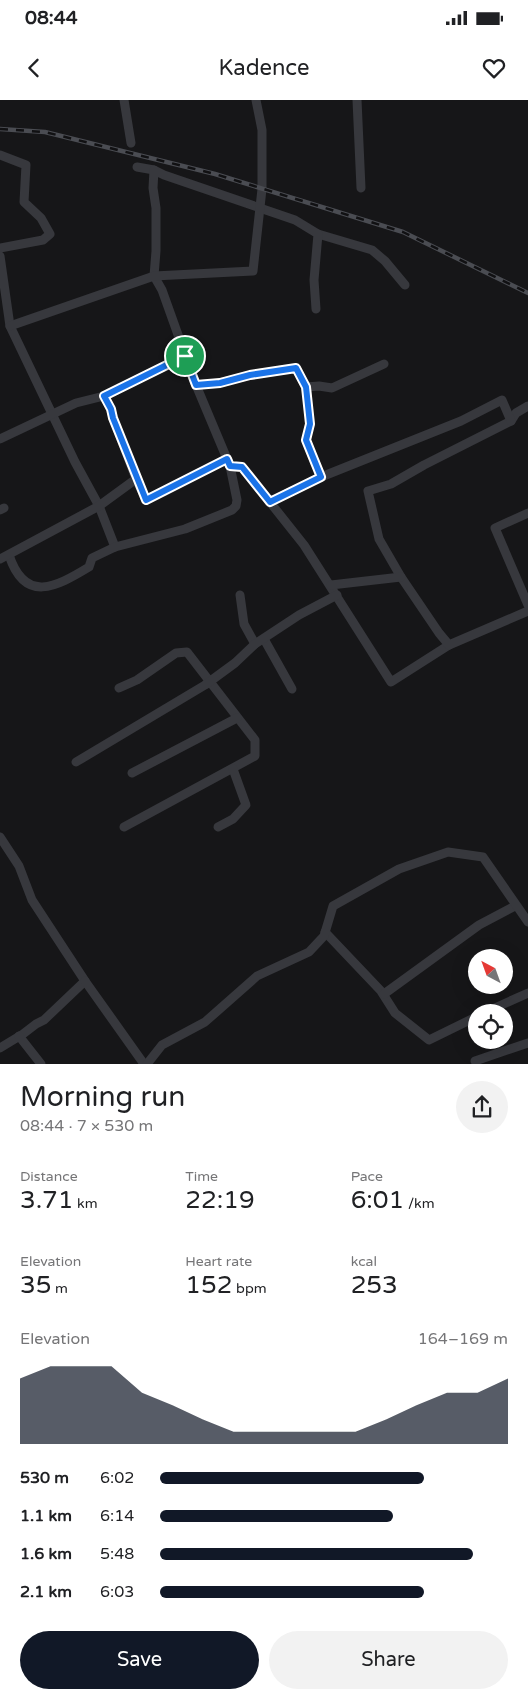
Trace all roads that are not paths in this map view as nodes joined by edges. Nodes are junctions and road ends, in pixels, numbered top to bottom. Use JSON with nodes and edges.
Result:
{"nodes":[{"id":1,"x":124,"y":100,"type":"edge"},
{"id":2,"x":256,"y":100,"type":"edge"},
{"id":3,"x":357,"y":100,"type":"edge"},
{"id":4,"x":131,"y":143,"type":"dead end"},
{"id":5,"x":0,"y":155,"type":"edge"},
{"id":6,"x":137,"y":167,"type":"dead end"},
{"id":7,"x":154,"y":170,"type":"junction"},
{"id":8,"x":361,"y":188,"type":"dead end"},
{"id":9,"x":260,"y":208,"type":"junction"},
{"id":10,"x":318,"y":234,"type":"junction"},
{"id":11,"x":0,"y":248,"type":"edge"},
{"id":12,"x":0,"y":256,"type":"edge"},
{"id":13,"x":154,"y":276,"type":"junction"},
{"id":14,"x":405,"y":285,"type":"dead end"},
{"id":15,"x":316,"y":309,"type":"dead end"},
{"id":16,"x":10,"y":326,"type":"junction"},
{"id":17,"x":185,"y":356,"type":"junction"},
{"id":18,"x":384,"y":364,"type":"dead end"},
{"id":19,"x":196,"y":385,"type":"junction"},
{"id":20,"x":306,"y":387,"type":"junction"},
{"id":21,"x":104,"y":396,"type":"junction"},
{"id":22,"x":528,"y":406,"type":"edge"},
{"id":23,"x":51,"y":415,"type":"junction"},
{"id":24,"x":511,"y":421,"type":"junction"},
{"id":25,"x":0,"y":439,"type":"edge"},
{"id":26,"x":229,"y":462,"type":"junction"},
{"id":27,"x":321,"y":477,"type":"junction"},
{"id":28,"x":136,"y":478,"type":"junction"},
{"id":29,"x":270,"y":502,"type":"junction"},
{"id":30,"x":100,"y":506,"type":"junction"},
{"id":31,"x":528,"y":513,"type":"edge"},
{"id":32,"x":115,"y":547,"type":"junction"},
{"id":33,"x":9,"y":555,"type":"junction"},
{"id":34,"x":0,"y":560,"type":"edge"},
{"id":35,"x":401,"y":577,"type":"junction"},
{"id":36,"x":330,"y":585,"type":"junction"},
{"id":37,"x":240,"y":594,"type":"dead end"},
{"id":38,"x":337,"y":595,"type":"junction"},
{"id":39,"x":528,"y":605,"type":"edge"},
{"id":40,"x":528,"y":611,"type":"edge"},
{"id":41,"x":264,"y":639,"type":"junction"},
{"id":42,"x":255,"y":644,"type":"junction"},
{"id":43,"x":449,"y":645,"type":"junction"},
{"id":44,"x":210,"y":682,"type":"junction"},
{"id":45,"x":119,"y":688,"type":"dead end"},
{"id":46,"x":292,"y":689,"type":"dead end"},
{"id":47,"x":238,"y":718,"type":"junction"},
{"id":48,"x":76,"y":762,"type":"dead end"},
{"id":49,"x":233,"y":769,"type":"junction"},
{"id":50,"x":132,"y":773,"type":"dead end"},
{"id":51,"x":124,"y":827,"type":"dead end"},
{"id":52,"x":218,"y":827,"type":"dead end"},
{"id":53,"x":0,"y":837,"type":"edge"},
{"id":54,"x":516,"y":906,"type":"junction"},
{"id":55,"x":528,"y":922,"type":"edge"},
{"id":56,"x":326,"y":932,"type":"junction"},
{"id":57,"x":85,"y":981,"type":"junction"},
{"id":58,"x":528,"y":993,"type":"edge"},
{"id":59,"x":384,"y":994,"type":"junction"},
{"id":60,"x":504,"y":1004,"type":"edge"},
{"id":61,"x":468,"y":1021,"type":"edge"},
{"id":62,"x":19,"y":1036,"type":"junction"},
{"id":63,"x":528,"y":1043,"type":"edge"},
{"id":64,"x":0,"y":1048,"type":"edge"},
{"id":65,"x":475,"y":1061,"type":"dead end"},
{"id":66,"x":41,"y":1064,"type":"edge"},
{"id":67,"x":146,"y":1064,"type":"edge"}],
"edges":[{"from":1,"to":4,"type":"street"},
{"from":2,"to":9,"type":"street"},
{"from":3,"to":8,"type":"street"},
{"from":5,"to":11,"type":"street"},
{"from":6,"to":7,"type":"street"},
{"from":7,"to":9,"type":"street"},
{"from":7,"to":13,"type":"street"},
{"from":9,"to":10,"type":"street"},
{"from":9,"to":13,"type":"street"},
{"from":10,"to":14,"type":"street"},
{"from":10,"to":15,"type":"street"},
{"from":12,"to":16,"type":"street"},
{"from":13,"to":16,"type":"street"},
{"from":13,"to":17,"type":"street"},
{"from":16,"to":23,"type":"street"},
{"from":17,"to":19,"type":"street"},
{"from":17,"to":21,"type":"street"},
{"from":18,"to":20,"type":"street"},
{"from":19,"to":20,"type":"street"},
{"from":19,"to":26,"type":"street"},
{"from":20,"to":27,"type":"street"},
{"from":21,"to":23,"type":"street"},
{"from":21,"to":28,"type":"street"},
{"from":22,"to":24,"type":"street"},
{"from":23,"to":25,"type":"street"},
{"from":23,"to":30,"type":"street"},
{"from":24,"to":27,"type":"street"},
{"from":24,"to":35,"type":"street"},
{"from":26,"to":28,"type":"street"},
{"from":26,"to":29,"type":"street"},
{"from":26,"to":32,"type":"street"},
{"from":27,"to":29,"type":"street"},
{"from":28,"to":30,"type":"street"},
{"from":29,"to":36,"type":"street"},
{"from":30,"to":32,"type":"street"},
{"from":30,"to":33,"type":"street"},
{"from":31,"to":39,"type":"street"},
{"from":32,"to":33,"type":"street"},
{"from":33,"to":34,"type":"street"},
{"from":35,"to":36,"type":"street"},
{"from":35,"to":43,"type":"street"},
{"from":36,"to":38,"type":"street"},
{"from":37,"to":42,"type":"street"},
{"from":38,"to":41,"type":"street"},
{"from":38,"to":43,"type":"street"},
{"from":40,"to":43,"type":"street"},
{"from":41,"to":42,"type":"street"},
{"from":41,"to":46,"type":"street"},
{"from":42,"to":44,"type":"street"},
{"from":44,"to":45,"type":"street"},
{"from":44,"to":47,"type":"street"},
{"from":44,"to":48,"type":"street"},
{"from":47,"to":49,"type":"street"},
{"from":47,"to":50,"type":"street"},
{"from":49,"to":51,"type":"street"},
{"from":49,"to":52,"type":"street"},
{"from":53,"to":57,"type":"street"},
{"from":54,"to":55,"type":"street"},
{"from":54,"to":56,"type":"street"},
{"from":54,"to":59,"type":"street"},
{"from":56,"to":59,"type":"street"},
{"from":56,"to":67,"type":"street"},
{"from":57,"to":62,"type":"street"},
{"from":57,"to":67,"type":"street"},
{"from":58,"to":60,"type":"street"},
{"from":59,"to":61,"type":"street"},
{"from":62,"to":64,"type":"street"},
{"from":62,"to":66,"type":"street"},
{"from":63,"to":65,"type":"street"}]}
